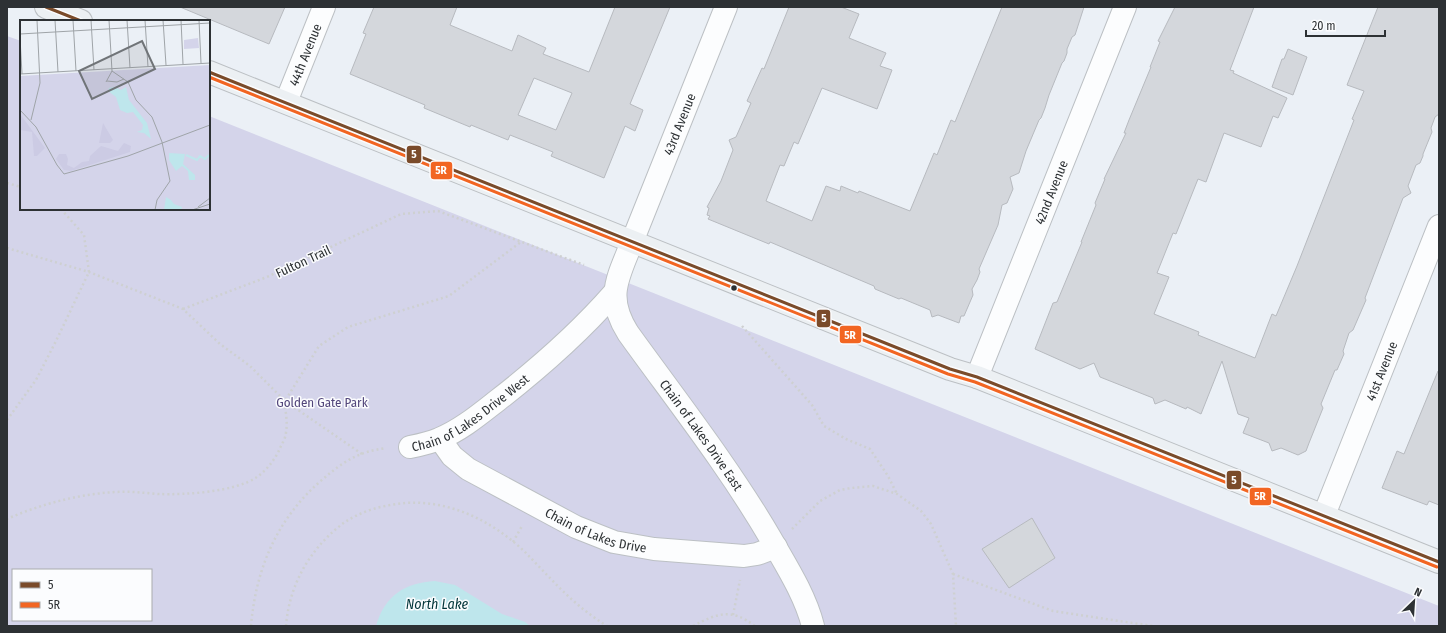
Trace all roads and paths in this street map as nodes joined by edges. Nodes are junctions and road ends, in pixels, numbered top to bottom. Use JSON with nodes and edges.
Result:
{"nodes":[{"id":1,"x":46,"y":7,"type":"edge"},
{"id":2,"x":324,"y":7,"type":"edge"},
{"id":3,"x":726,"y":7,"type":"edge"},
{"id":4,"x":1125,"y":7,"type":"edge"},
{"id":5,"x":78,"y":20,"type":"edge"},
{"id":6,"x":210,"y":72,"type":"edge"},
{"id":7,"x":286,"y":102,"type":"junction"},
{"id":8,"x":7,"y":183,"type":"edge"},
{"id":9,"x":20,"y":187,"type":"edge"},
{"id":10,"x":62,"y":210,"type":"edge"},
{"id":11,"x":1439,"y":226,"type":"edge"},
{"id":12,"x":521,"y":242,"type":"junction"},
{"id":13,"x":632,"y":242,"type":"junction"},
{"id":14,"x":7,"y":248,"type":"edge"},
{"id":15,"x":584,"y":265,"type":"dead end"},
{"id":16,"x":89,"y":272,"type":"junction"},
{"id":17,"x":614,"y":293,"type":"junction"},
{"id":18,"x":183,"y":309,"type":"junction"},
{"id":19,"x":742,"y":326,"type":"dead end"},
{"id":20,"x":977,"y":377,"type":"junction"},
{"id":21,"x":285,"y":401,"type":"junction"},
{"id":22,"x":7,"y":420,"type":"edge"},
{"id":23,"x":440,"y":439,"type":"junction"},
{"id":24,"x":410,"y":447,"type":"joint"},
{"id":25,"x":362,"y":454,"type":"junction"},
{"id":26,"x":897,"y":494,"type":"junction"},
{"id":27,"x":1324,"y":515,"type":"junction"},
{"id":28,"x":7,"y":519,"type":"edge"},
{"id":29,"x":776,"y":547,"type":"junction"},
{"id":30,"x":744,"y":556,"type":"junction"},
{"id":31,"x":1439,"y":562,"type":"edge"},
{"id":32,"x":953,"y":574,"type":"junction"},
{"id":33,"x":734,"y":615,"type":"junction"},
{"id":34,"x":251,"y":626,"type":"edge"},
{"id":35,"x":286,"y":626,"type":"edge"},
{"id":36,"x":607,"y":626,"type":"edge"},
{"id":37,"x":693,"y":626,"type":"edge"},
{"id":38,"x":755,"y":626,"type":"edge"},
{"id":39,"x":813,"y":626,"type":"edge"},
{"id":40,"x":956,"y":626,"type":"edge"},
{"id":41,"x":1153,"y":626,"type":"edge"}],
"edges":[{"from":1,"to":5,"type":"main road"},
{"from":2,"to":7,"type":"street","name":"44th Avenue"},
{"from":3,"to":13,"type":"street","name":"43rd Avenue"},
{"from":4,"to":20,"type":"street","name":"42nd Avenue"},
{"from":6,"to":7,"type":"main road"},
{"from":7,"to":13,"type":"main road"},
{"from":8,"to":9,"type":"path"},
{"from":10,"to":16,"type":"path"},
{"from":11,"to":27,"type":"street","name":"41st Avenue"},
{"from":12,"to":15,"type":"path","name":"Fulton Trail"},
{"from":12,"to":18,"type":"path","name":"Fulton Trail"},
{"from":12,"to":21,"type":"path"},
{"from":13,"to":17,"type":"street","name":"Chain of Lakes Drive East"},
{"from":13,"to":20,"type":"main road"},
{"from":14,"to":16,"type":"path"},
{"from":16,"to":18,"type":"path"},
{"from":16,"to":22,"type":"path"},
{"from":17,"to":23,"type":"street","name":"Chain of Lakes Drive West"},
{"from":17,"to":29,"type":"street","name":"Chain of Lakes Drive East"},
{"from":18,"to":21,"type":"path"},
{"from":19,"to":26,"type":"path"},
{"from":20,"to":27,"type":"main road"},
{"from":21,"to":25,"type":"path"},
{"from":21,"to":28,"type":"path"},
{"from":23,"to":24,"type":"street","name":"Chain of Lakes Drive West"},
{"from":23,"to":30,"type":"street","name":"Chain of Lakes Drive"},
{"from":24,"to":25,"type":"path","name":"Chain of Lakes Drive West"},
{"from":25,"to":34,"type":"path","name":"Chain of Lakes Drive West"},
{"from":26,"to":29,"type":"path"},
{"from":26,"to":32,"type":"path"},
{"from":27,"to":31,"type":"main road"},
{"from":29,"to":30,"type":"street","name":"Chain of Lakes Drive"},
{"from":29,"to":39,"type":"street","name":"Chain of Lakes Drive East"},
{"from":30,"to":33,"type":"path"},
{"from":32,"to":40,"type":"path"},
{"from":32,"to":41,"type":"path"},
{"from":33,"to":37,"type":"path"},
{"from":33,"to":38,"type":"path"},
{"from":35,"to":36,"type":"path"}]}
